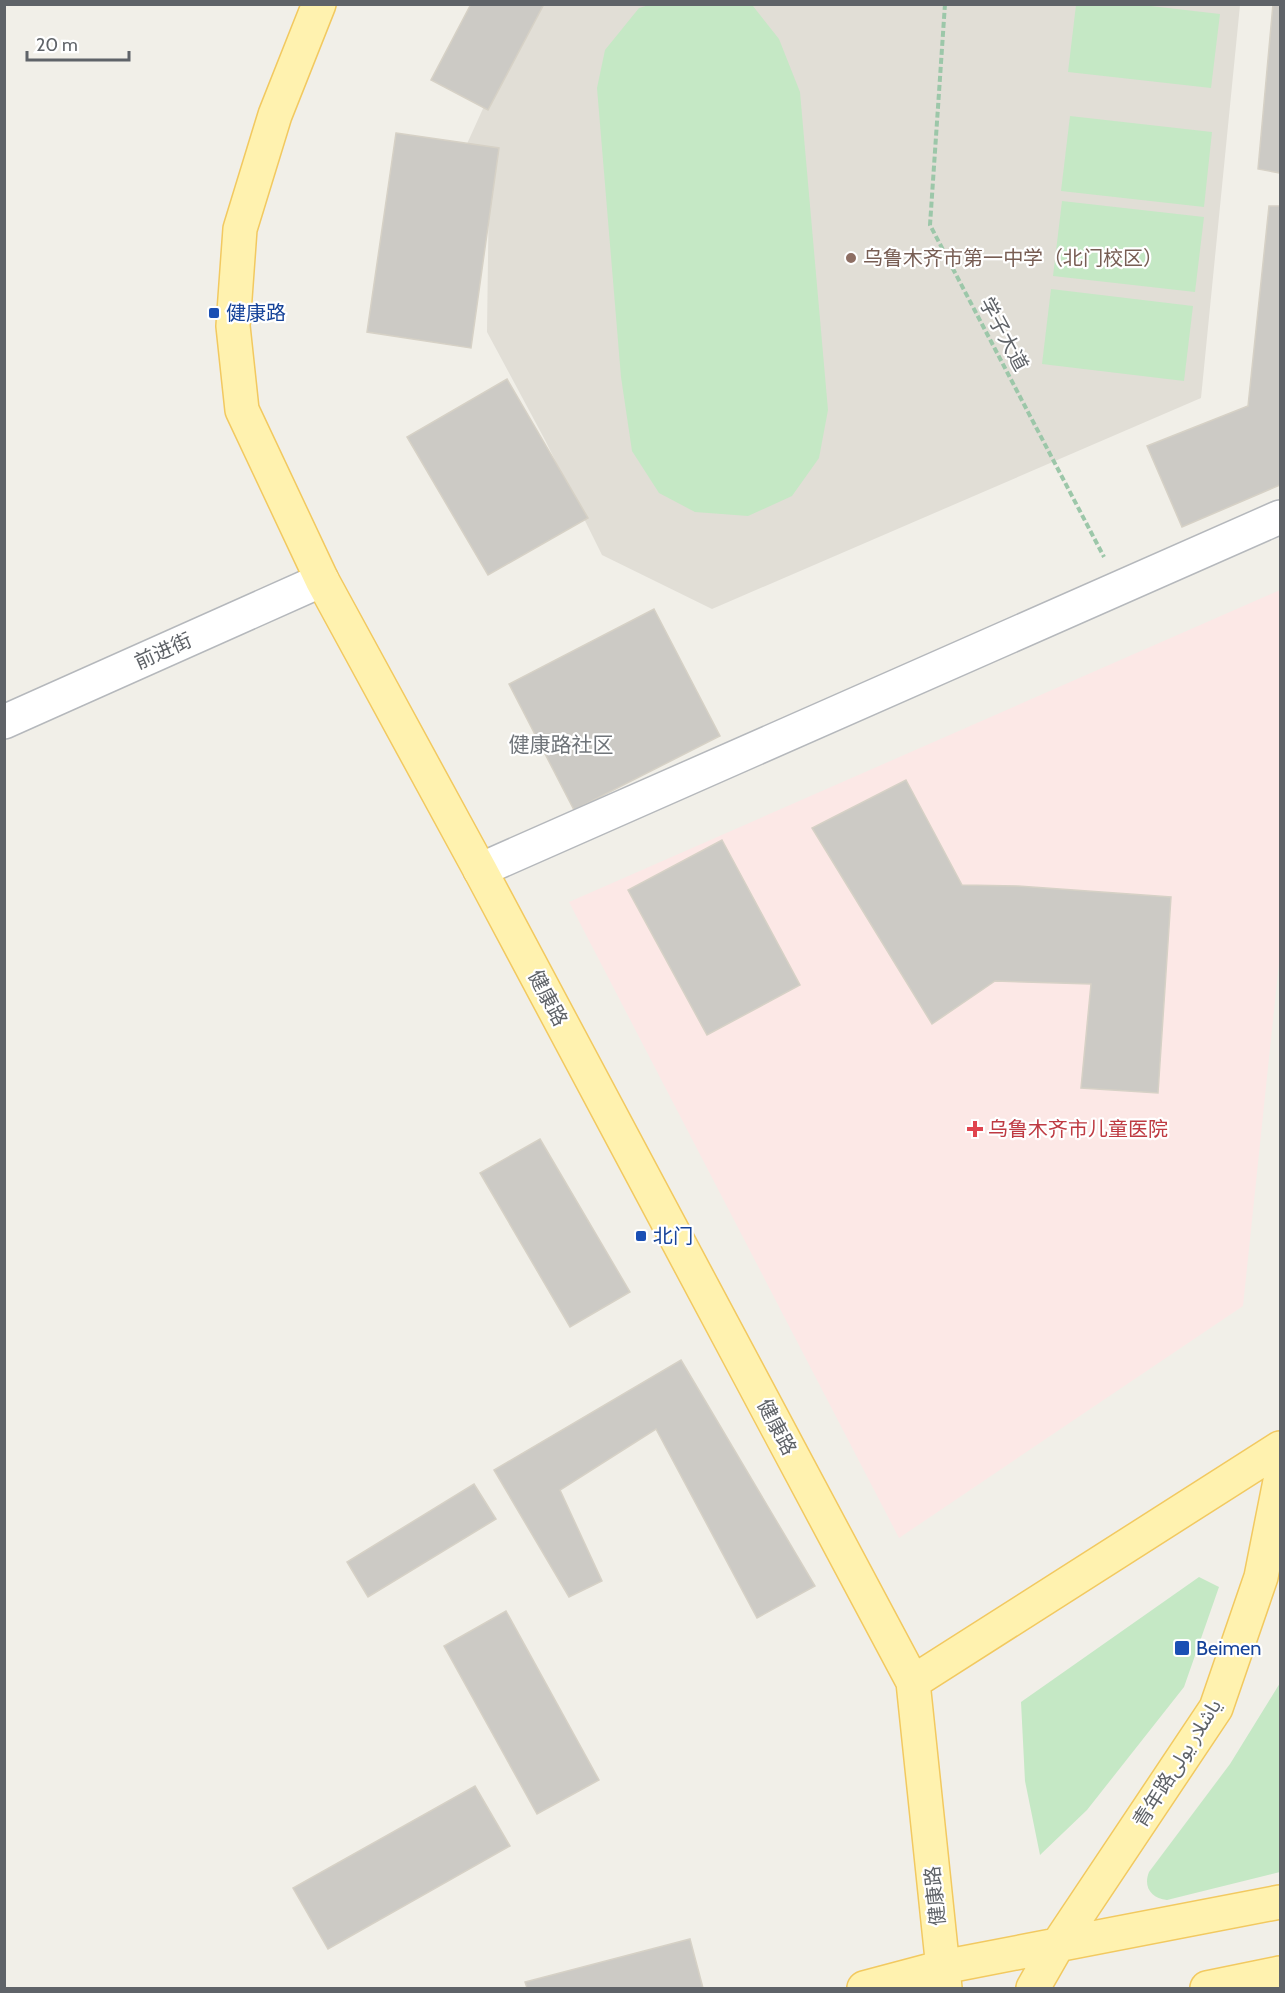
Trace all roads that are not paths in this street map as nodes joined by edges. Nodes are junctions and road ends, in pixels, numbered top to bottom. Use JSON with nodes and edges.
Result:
{"nodes":[{"id":1,"x":319,"y":4,"type":"edge"},
{"id":2,"x":1281,"y":518,"type":"edge"},
{"id":3,"x":318,"y":570,"type":"junction"},
{"id":4,"x":4,"y":700,"type":"edge"},
{"id":5,"x":4,"y":722,"type":"edge"},
{"id":6,"x":480,"y":870,"type":"junction"},
{"id":7,"x":1281,"y":1448,"type":"edge"},
{"id":8,"x":1281,"y":1481,"type":"edge"},
{"id":9,"x":913,"y":1682,"type":"junction"},
{"id":10,"x":1281,"y":1902,"type":"edge"},
{"id":11,"x":1057,"y":1946,"type":"junction"},
{"id":12,"x":1281,"y":1973,"type":"edge"},
{"id":13,"x":944,"y":1978,"type":"edge"},
{"id":14,"x":864,"y":1989,"type":"edge"},
{"id":15,"x":1033,"y":1989,"type":"edge"},
{"id":16,"x":1207,"y":1989,"type":"edge"}],
"edges":[{"from":1,"to":3,"type":"main road","name":"健康路"},
{"from":2,"to":6,"type":"street"},
{"from":3,"to":4,"type":"street","name":"前进街"},
{"from":3,"to":5,"type":"street","name":"前进街"},
{"from":3,"to":6,"type":"main road","name":"健康路"},
{"from":6,"to":9,"type":"main road","name":"健康路"},
{"from":7,"to":9,"type":"main road"},
{"from":8,"to":11,"type":"main road","name":"青年路ياشلار يولى"},
{"from":9,"to":13,"type":"main road","name":"健康路"},
{"from":10,"to":11,"type":"main road"},
{"from":11,"to":13,"type":"main road"},
{"from":11,"to":15,"type":"main road","name":"青年路ياشلار يولى"},
{"from":12,"to":16,"type":"main road"},
{"from":13,"to":14,"type":"main road"}]}
